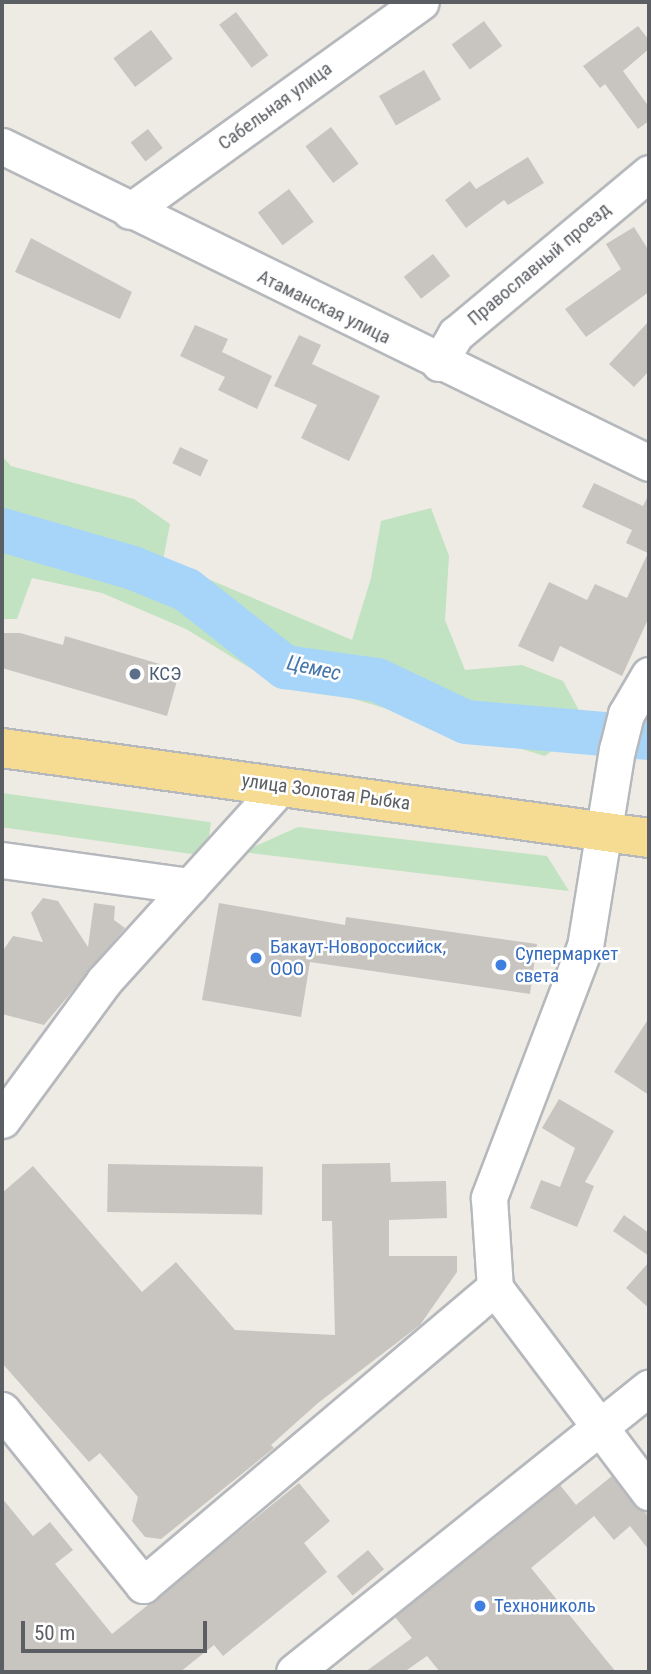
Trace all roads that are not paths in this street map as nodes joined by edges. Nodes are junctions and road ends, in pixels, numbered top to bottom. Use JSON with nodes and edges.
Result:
{"nodes":[{"id":1,"x":421,"y":2,"type":"edge"},
{"id":2,"x":2,"y":146,"type":"edge"},
{"id":3,"x":649,"y":173,"type":"edge"},
{"id":4,"x":130,"y":211,"type":"junction"},
{"id":5,"x":439,"y":363,"type":"junction"},
{"id":6,"x":649,"y":463,"type":"edge"},
{"id":7,"x":649,"y":675,"type":"edge"},
{"id":8,"x":2,"y":748,"type":"edge"},
{"id":9,"x":281,"y":786,"type":"junction"},
{"id":10,"x":603,"y":830,"type":"junction"},
{"id":11,"x":649,"y":838,"type":"edge"},
{"id":12,"x":2,"y":860,"type":"edge"},
{"id":13,"x":190,"y":886,"type":"junction"},
{"id":14,"x":2,"y":1119,"type":"edge"},
{"id":15,"x":495,"y":1288,"type":"junction"},
{"id":16,"x":649,"y":1388,"type":"edge"},
{"id":17,"x":2,"y":1410,"type":"edge"},
{"id":18,"x":600,"y":1427,"type":"junction"},
{"id":19,"x":649,"y":1492,"type":"edge"},
{"id":20,"x":294,"y":1672,"type":"edge"}],
"edges":[{"from":1,"to":4,"type":"street","name":"Сабельная улица"},
{"from":2,"to":4,"type":"street","name":"Атаманская улица"},
{"from":3,"to":5,"type":"street","name":"Православный проезд"},
{"from":4,"to":5,"type":"street","name":"Атаманская улица"},
{"from":5,"to":6,"type":"street","name":"Атаманская улица"},
{"from":7,"to":10,"type":"street"},
{"from":8,"to":9,"type":"highway","name":"улица Золотая Рыбка"},
{"from":9,"to":10,"type":"highway","name":"улица Золотая Рыбка"},
{"from":9,"to":13,"type":"street"},
{"from":10,"to":11,"type":"highway","name":"улица Золотая Рыбка"},
{"from":10,"to":15,"type":"street"},
{"from":12,"to":13,"type":"street"},
{"from":13,"to":14,"type":"street"},
{"from":15,"to":17,"type":"street"},
{"from":15,"to":18,"type":"street"},
{"from":16,"to":18,"type":"street"},
{"from":18,"to":19,"type":"street"},
{"from":18,"to":20,"type":"street"}]}
